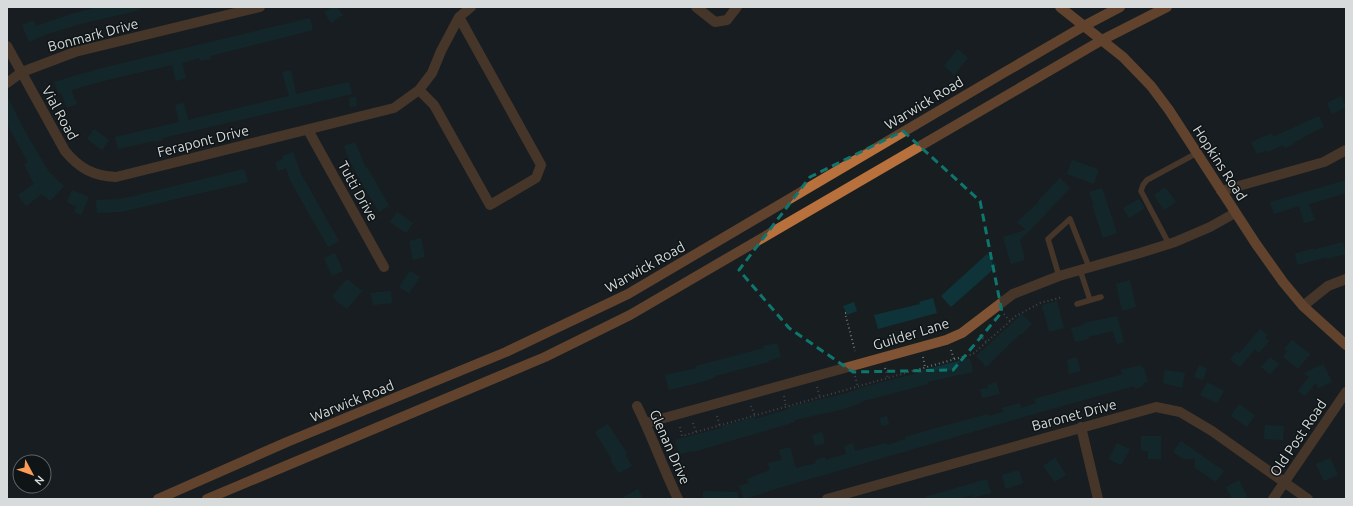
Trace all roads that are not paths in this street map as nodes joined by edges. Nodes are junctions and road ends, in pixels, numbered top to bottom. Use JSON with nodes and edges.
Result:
{"nodes":[{"id":1,"x":260,"y":7,"type":"edge"},
{"id":2,"x":471,"y":7,"type":"edge"},
{"id":3,"x":696,"y":7,"type":"edge"},
{"id":4,"x":737,"y":7,"type":"edge"},
{"id":5,"x":1060,"y":7,"type":"edge"},
{"id":6,"x":1120,"y":7,"type":"edge"},
{"id":7,"x":1167,"y":7,"type":"edge"},
{"id":8,"x":459,"y":17,"type":"junction"},
{"id":9,"x":1084,"y":26,"type":"junction"},
{"id":10,"x":1102,"y":40,"type":"junction"},
{"id":11,"x":7,"y":46,"type":"edge"},
{"id":12,"x":22,"y":72,"type":"junction"},
{"id":13,"x":7,"y":83,"type":"edge"},
{"id":14,"x":419,"y":90,"type":"junction"},
{"id":15,"x":308,"y":130,"type":"junction"},
{"id":16,"x":1346,"y":150,"type":"edge"},
{"id":17,"x":1197,"y":153,"type":"junction"},
{"id":18,"x":106,"y":176,"type":"joint"},
{"id":19,"x":1221,"y":191,"type":"junction"},
{"id":20,"x":1235,"y":213,"type":"junction"},
{"id":21,"x":1169,"y":244,"type":"junction"},
{"id":22,"x":384,"y":267,"type":"dead end"},
{"id":23,"x":1084,"y":269,"type":"junction"},
{"id":24,"x":1059,"y":276,"type":"junction"},
{"id":25,"x":1346,"y":279,"type":"edge"},
{"id":26,"x":1100,"y":297,"type":"dead end"},
{"id":27,"x":1090,"y":300,"type":"junction"},
{"id":28,"x":1077,"y":304,"type":"dead end"},
{"id":29,"x":1303,"y":306,"type":"junction"},
{"id":30,"x":1346,"y":345,"type":"edge"},
{"id":31,"x":1346,"y":392,"type":"edge"},
{"id":32,"x":637,"y":406,"type":"dead end"},
{"id":33,"x":646,"y":424,"type":"junction"},
{"id":34,"x":1081,"y":428,"type":"junction"},
{"id":35,"x":1285,"y":482,"type":"junction"},
{"id":36,"x":839,"y":497,"type":"edge"},
{"id":37,"x":158,"y":499,"type":"edge"},
{"id":38,"x":207,"y":499,"type":"edge"},
{"id":39,"x":678,"y":499,"type":"edge"},
{"id":40,"x":827,"y":499,"type":"edge"},
{"id":41,"x":1098,"y":499,"type":"edge"},
{"id":42,"x":1272,"y":499,"type":"edge"},
{"id":43,"x":1308,"y":499,"type":"edge"}],
"edges":[{"from":1,"to":12,"type":"street","name":"Bonmark Drive"},
{"from":2,"to":8,"type":"street"},
{"from":3,"to":4,"type":"street"},
{"from":5,"to":9,"type":"main road","name":"Hopkins Road"},
{"from":6,"to":9,"type":"main road","name":"Warwick Road"},
{"from":7,"to":10,"type":"main road"},
{"from":8,"to":14,"type":"street","name":"Ferapont Drive"},
{"from":8,"to":14,"type":"street"},
{"from":9,"to":10,"type":"main road","name":"Hopkins Road"},
{"from":9,"to":37,"type":"main road","name":"Warwick Road"},
{"from":10,"to":17,"type":"main road","name":"Hopkins Road"},
{"from":10,"to":38,"type":"main road"},
{"from":11,"to":12,"type":"street","name":"Vial Road"},
{"from":12,"to":13,"type":"street","name":"Bonmark Drive"},
{"from":12,"to":18,"type":"street","name":"Vial Road"},
{"from":14,"to":15,"type":"street","name":"Ferapont Drive"},
{"from":15,"to":18,"type":"street","name":"Ferapont Drive"},
{"from":15,"to":22,"type":"street","name":"Tutti Drive"},
{"from":16,"to":19,"type":"street"},
{"from":17,"to":19,"type":"main road","name":"Hopkins Road"},
{"from":17,"to":21,"type":"lane"},
{"from":19,"to":20,"type":"main road","name":"Hopkins Road"},
{"from":20,"to":21,"type":"street","name":"Guilder Lane"},
{"from":20,"to":29,"type":"main road","name":"Hopkins Road"},
{"from":21,"to":23,"type":"street","name":"Guilder Lane"},
{"from":23,"to":24,"type":"street","name":"Guilder Lane"},
{"from":23,"to":24,"type":"lane"},
{"from":23,"to":27,"type":"lane"},
{"from":24,"to":33,"type":"street","name":"Guilder Lane"},
{"from":25,"to":29,"type":"street"},
{"from":26,"to":27,"type":"lane"},
{"from":27,"to":28,"type":"lane"},
{"from":29,"to":30,"type":"main road","name":"Hopkins Road"},
{"from":31,"to":35,"type":"street","name":"Old Post Road"},
{"from":32,"to":33,"type":"street","name":"Glenan Drive"},
{"from":33,"to":39,"type":"street","name":"Glenan Drive"},
{"from":34,"to":35,"type":"street","name":"Baronet Drive"},
{"from":34,"to":36,"type":"street","name":"Baronet Drive"},
{"from":34,"to":41,"type":"street"},
{"from":35,"to":42,"type":"street","name":"Old Post Road"},
{"from":35,"to":43,"type":"street","name":"Baronet Drive"},
{"from":36,"to":40,"type":"street","name":"Baronet Drive"}]}
